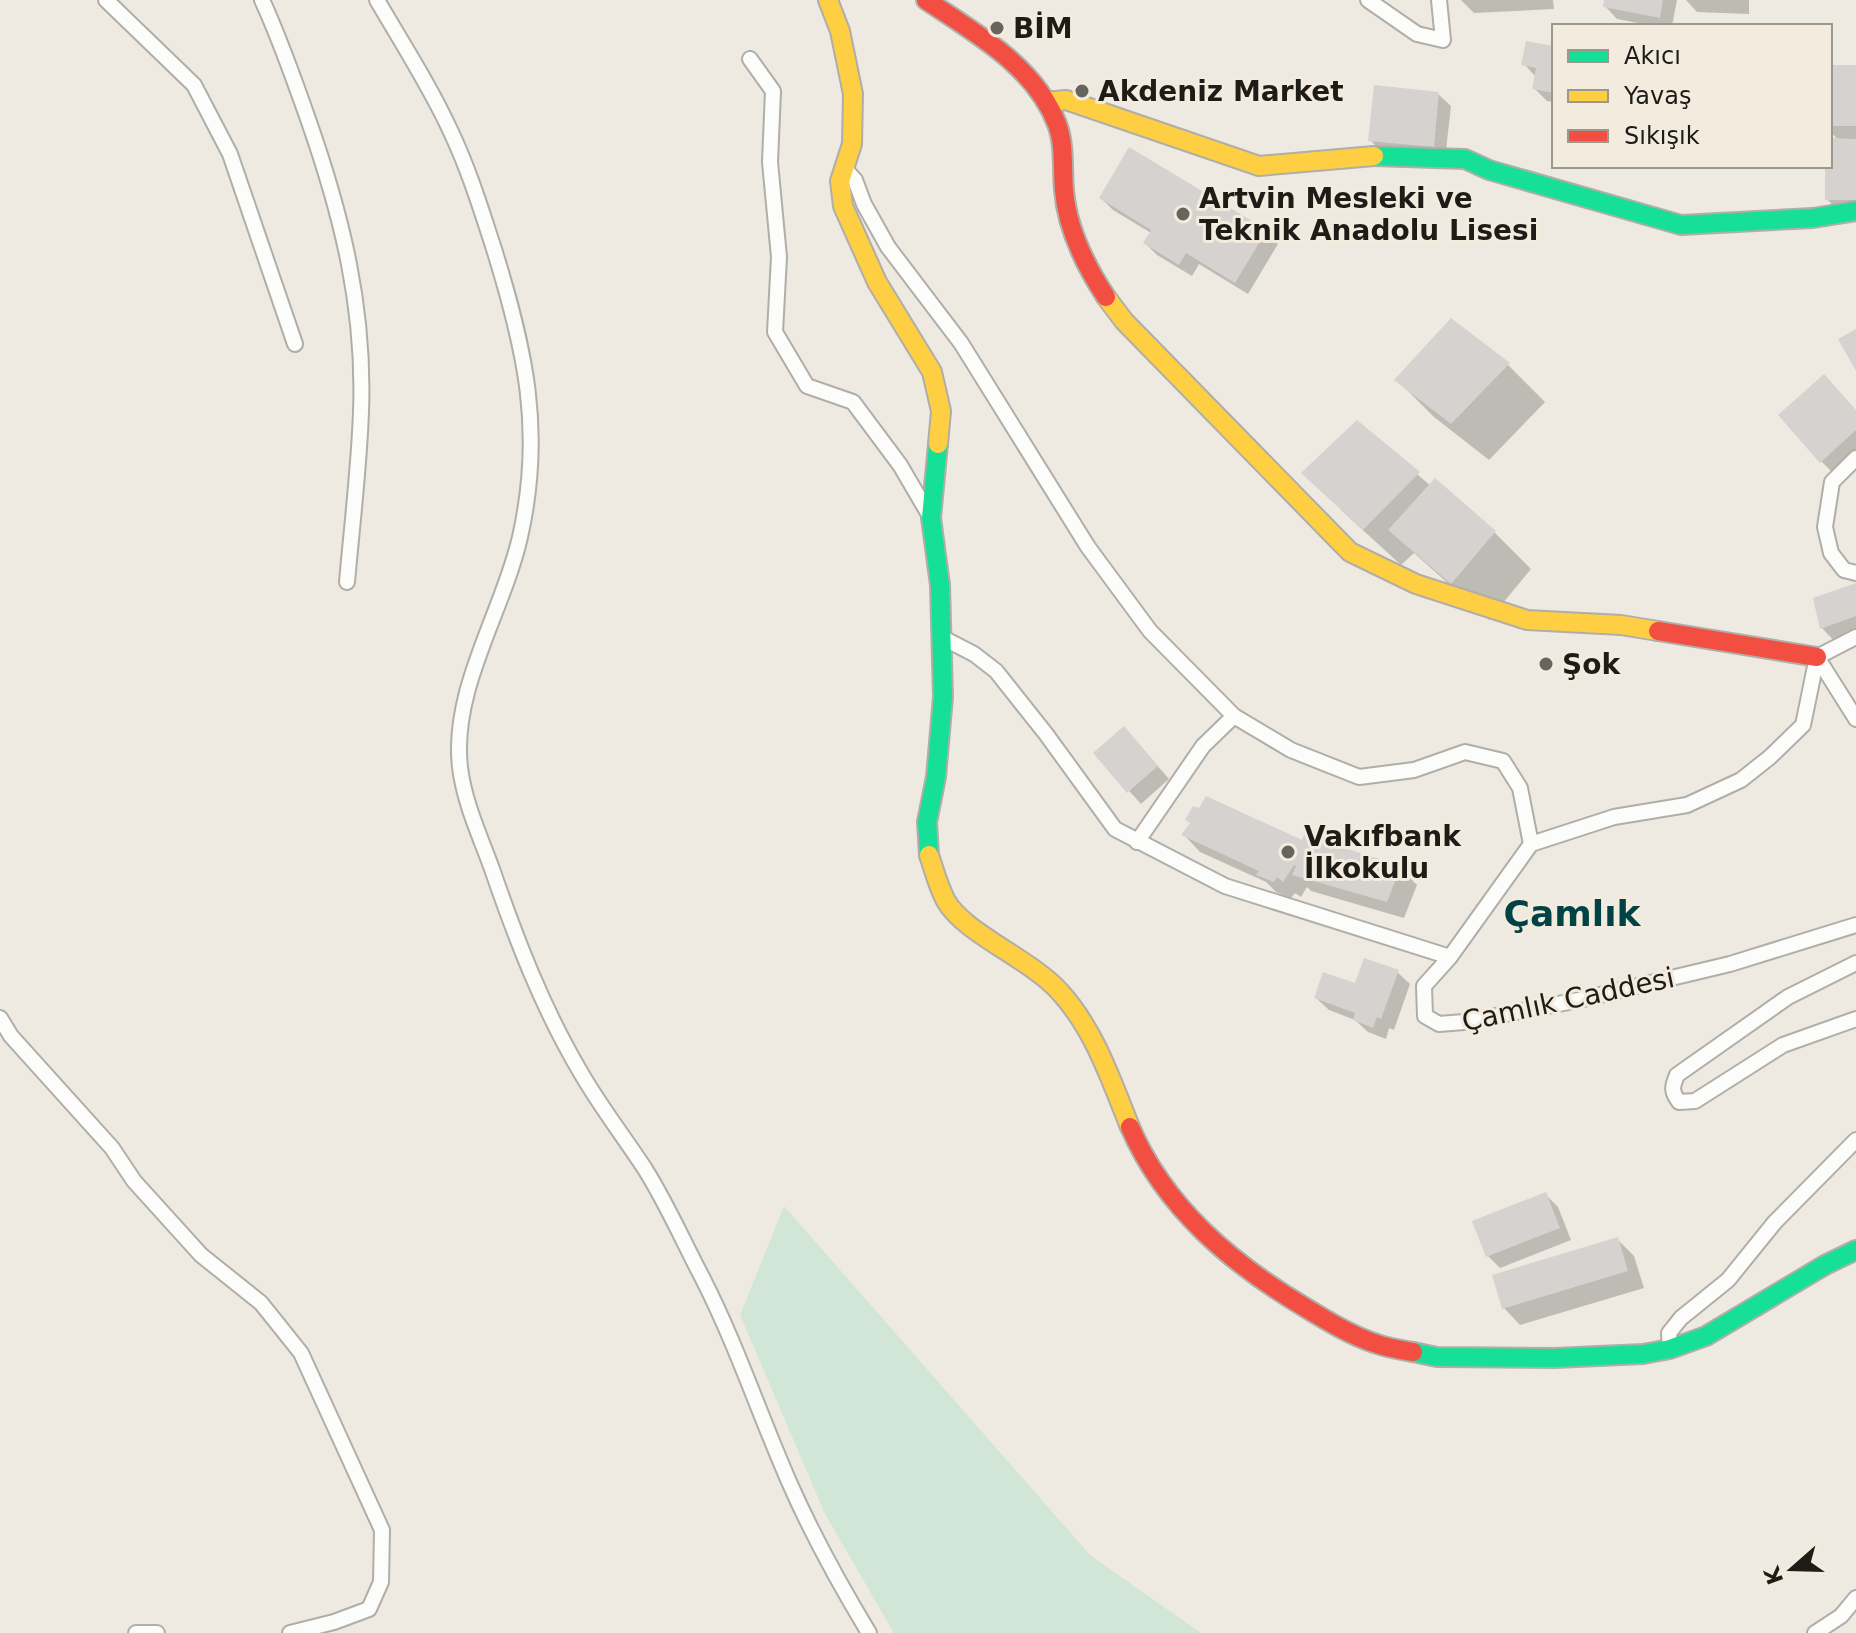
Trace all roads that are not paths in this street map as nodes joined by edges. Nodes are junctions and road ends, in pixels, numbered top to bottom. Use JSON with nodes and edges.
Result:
{"nodes":[{"id":1,"x":106,"y":0,"type":"edge"},
{"id":2,"x":262,"y":0,"type":"edge"},
{"id":3,"x":377,"y":0,"type":"edge"},
{"id":4,"x":828,"y":0,"type":"edge"},
{"id":5,"x":926,"y":0,"type":"edge"},
{"id":6,"x":1368,"y":0,"type":"edge"},
{"id":7,"x":1439,"y":0,"type":"edge"},
{"id":8,"x":750,"y":59,"type":"dead end"},
{"id":9,"x":1046,"y":102,"type":"junction"},
{"id":10,"x":845,"y":169,"type":"junction"},
{"id":11,"x":1856,"y":211,"type":"edge"},
{"id":12,"x":295,"y":344,"type":"dead end"},
{"id":13,"x":1856,"y":458,"type":"edge"},
{"id":14,"x":931,"y":518,"type":"junction"},
{"id":15,"x":1856,"y":573,"type":"edge"},
{"id":16,"x":347,"y":582,"type":"dead end"},
{"id":17,"x":1856,"y":637,"type":"edge"},
{"id":18,"x":943,"y":638,"type":"junction"},
{"id":19,"x":1817,"y":657,"type":"junction"},
{"id":20,"x":1234,"y":716,"type":"junction"},
{"id":21,"x":1856,"y":719,"type":"edge"},
{"id":22,"x":1137,"y":842,"type":"junction"},
{"id":23,"x":1531,"y":844,"type":"junction"},
{"id":24,"x":1856,"y":925,"type":"edge"},
{"id":25,"x":1450,"y":957,"type":"junction"},
{"id":26,"x":1856,"y":963,"type":"edge"},
{"id":27,"x":0,"y":1018,"type":"edge"},
{"id":28,"x":1856,"y":1019,"type":"edge"},
{"id":29,"x":1856,"y":1140,"type":"edge"},
{"id":30,"x":1856,"y":1250,"type":"edge"},
{"id":31,"x":1670,"y":1349,"type":"junction"},
{"id":32,"x":1856,"y":1598,"type":"edge"},
{"id":33,"x":136,"y":1633,"type":"edge"},
{"id":34,"x":157,"y":1633,"type":"edge"},
{"id":35,"x":290,"y":1633,"type":"edge"},
{"id":36,"x":869,"y":1633,"type":"edge"},
{"id":37,"x":1815,"y":1633,"type":"edge"}],
"edges":[{"from":1,"to":12,"type":"street"},
{"from":2,"to":16,"type":"street"},
{"from":3,"to":36,"type":"street"},
{"from":4,"to":10,"type":"street"},
{"from":5,"to":9,"type":"street"},
{"from":6,"to":7,"type":"street"},
{"from":8,"to":14,"type":"street"},
{"from":9,"to":11,"type":"street"},
{"from":9,"to":19,"type":"street"},
{"from":10,"to":14,"type":"street"},
{"from":10,"to":20,"type":"street"},
{"from":13,"to":15,"type":"street"},
{"from":14,"to":18,"type":"street"},
{"from":17,"to":19,"type":"street"},
{"from":18,"to":22,"type":"street"},
{"from":18,"to":31,"type":"street"},
{"from":19,"to":21,"type":"street"},
{"from":19,"to":23,"type":"street"},
{"from":20,"to":22,"type":"street"},
{"from":20,"to":23,"type":"street"},
{"from":22,"to":25,"type":"street"},
{"from":23,"to":25,"type":"street","name":"Çamlık Caddesi"},
{"from":24,"to":25,"type":"street","name":"Çamlık Caddesi"},
{"from":26,"to":28,"type":"street"},
{"from":27,"to":35,"type":"street"},
{"from":29,"to":31,"type":"street"},
{"from":30,"to":31,"type":"street"},
{"from":32,"to":37,"type":"street"},
{"from":33,"to":34,"type":"street"}]}
